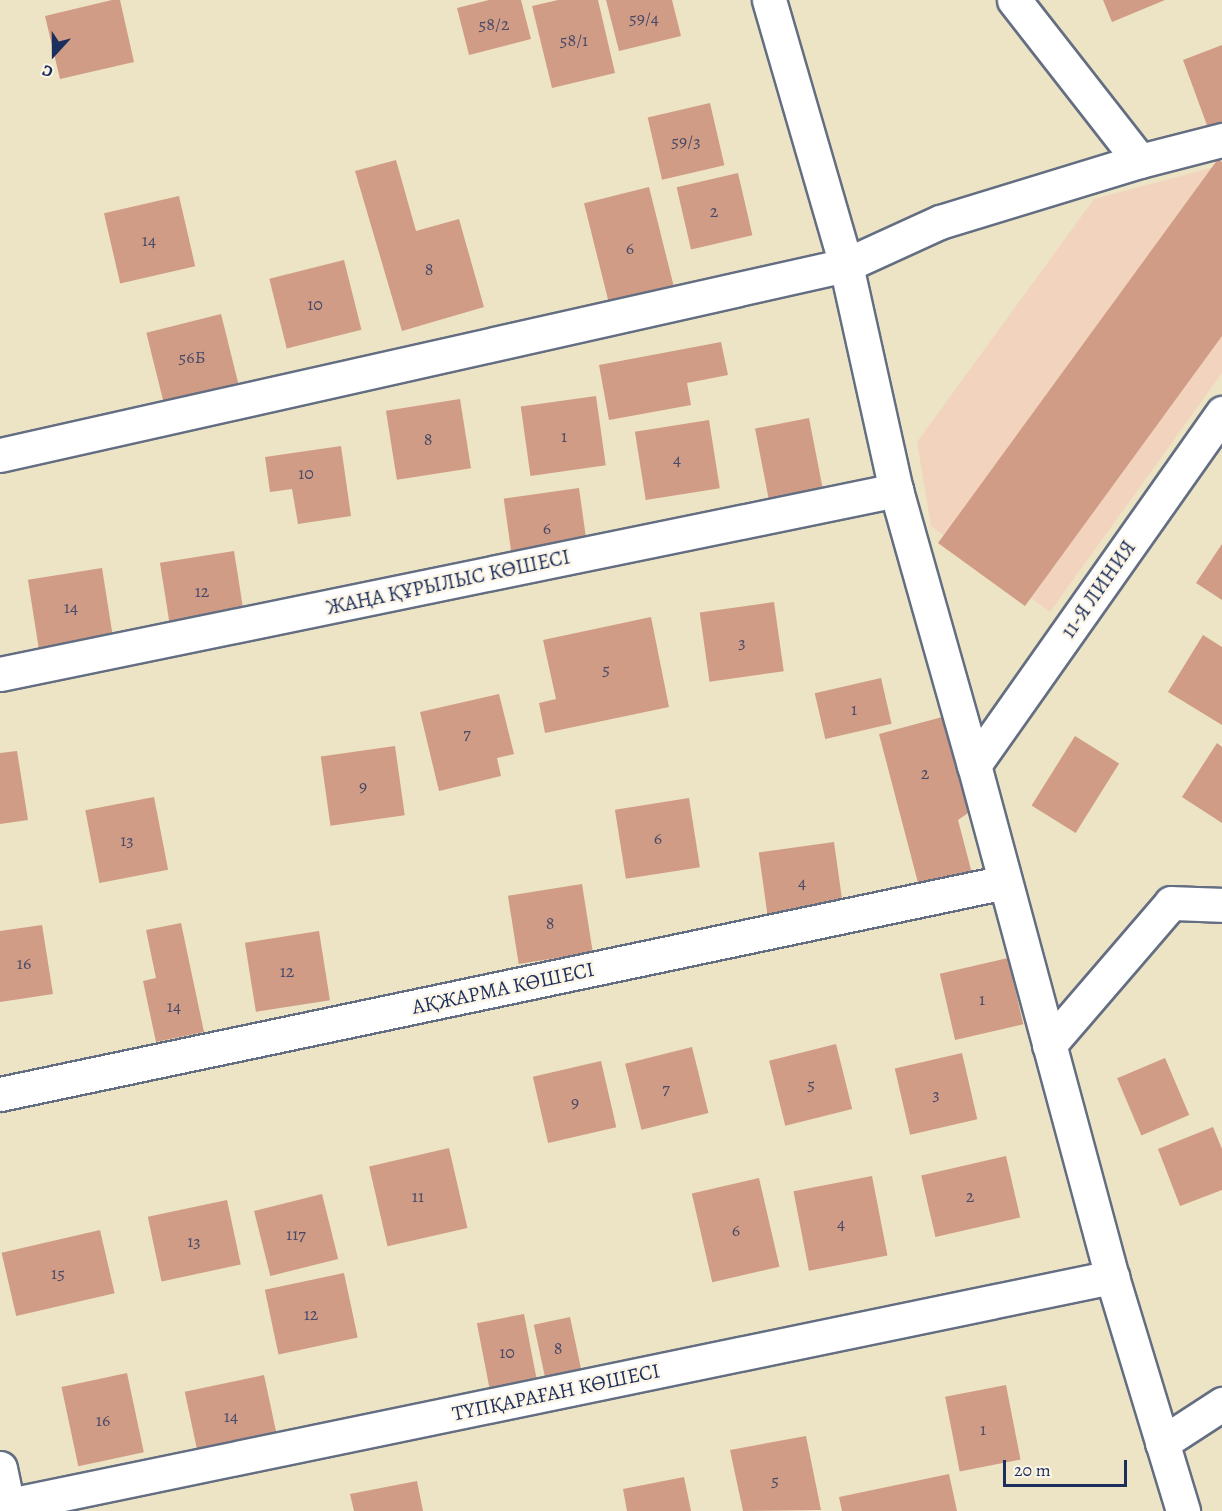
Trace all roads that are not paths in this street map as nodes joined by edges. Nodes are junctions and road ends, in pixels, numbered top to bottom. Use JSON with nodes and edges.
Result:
{"nodes":[{"id":1,"x":769,"y":0,"type":"edge"},
{"id":2,"x":1014,"y":0,"type":"edge"},
{"id":3,"x":1222,"y":140,"type":"edge"},
{"id":4,"x":1140,"y":161,"type":"junction"},
{"id":5,"x":846,"y":265,"type":"junction"},
{"id":6,"x":1222,"y":413,"type":"edge"},
{"id":7,"x":0,"y":455,"type":"edge"},
{"id":8,"x":896,"y":490,"type":"junction"},
{"id":9,"x":0,"y":674,"type":"edge"},
{"id":10,"x":974,"y":765,"type":"junction"},
{"id":11,"x":1005,"y":882,"type":"junction"},
{"id":12,"x":1222,"y":905,"type":"edge"},
{"id":13,"x":1049,"y":1045,"type":"junction"},
{"id":14,"x":0,"y":1094,"type":"edge"},
{"id":15,"x":1112,"y":1277,"type":"junction"},
{"id":16,"x":1222,"y":1404,"type":"edge"},
{"id":17,"x":1162,"y":1443,"type":"junction"},
{"id":18,"x":0,"y":1468,"type":"edge"},
{"id":19,"x":6,"y":1508,"type":"edge"},
{"id":20,"x":1183,"y":1511,"type":"edge"}],
"edges":[{"from":1,"to":5,"type":"street"},
{"from":2,"to":4,"type":"street"},
{"from":3,"to":4,"type":"street"},
{"from":4,"to":5,"type":"street"},
{"from":5,"to":7,"type":"street"},
{"from":5,"to":8,"type":"street"},
{"from":6,"to":10,"type":"street","name":"11-Я ЛИНИЯ"},
{"from":8,"to":9,"type":"street","name":"ЖАҢА ҚҰРЫЛЫС КӨШЕСІ"},
{"from":8,"to":10,"type":"street"},
{"from":10,"to":11,"type":"street"},
{"from":11,"to":13,"type":"street"},
{"from":11,"to":14,"type":"street","name":"АҚЖАРМА КӨШЕСІ"},
{"from":12,"to":13,"type":"street"},
{"from":13,"to":15,"type":"street"},
{"from":15,"to":17,"type":"street"},
{"from":15,"to":19,"type":"street","name":"ТҮПҚАРАҒАН КӨШЕСІ"},
{"from":16,"to":17,"type":"street"},
{"from":17,"to":20,"type":"street"},
{"from":18,"to":19,"type":"street"}]}
